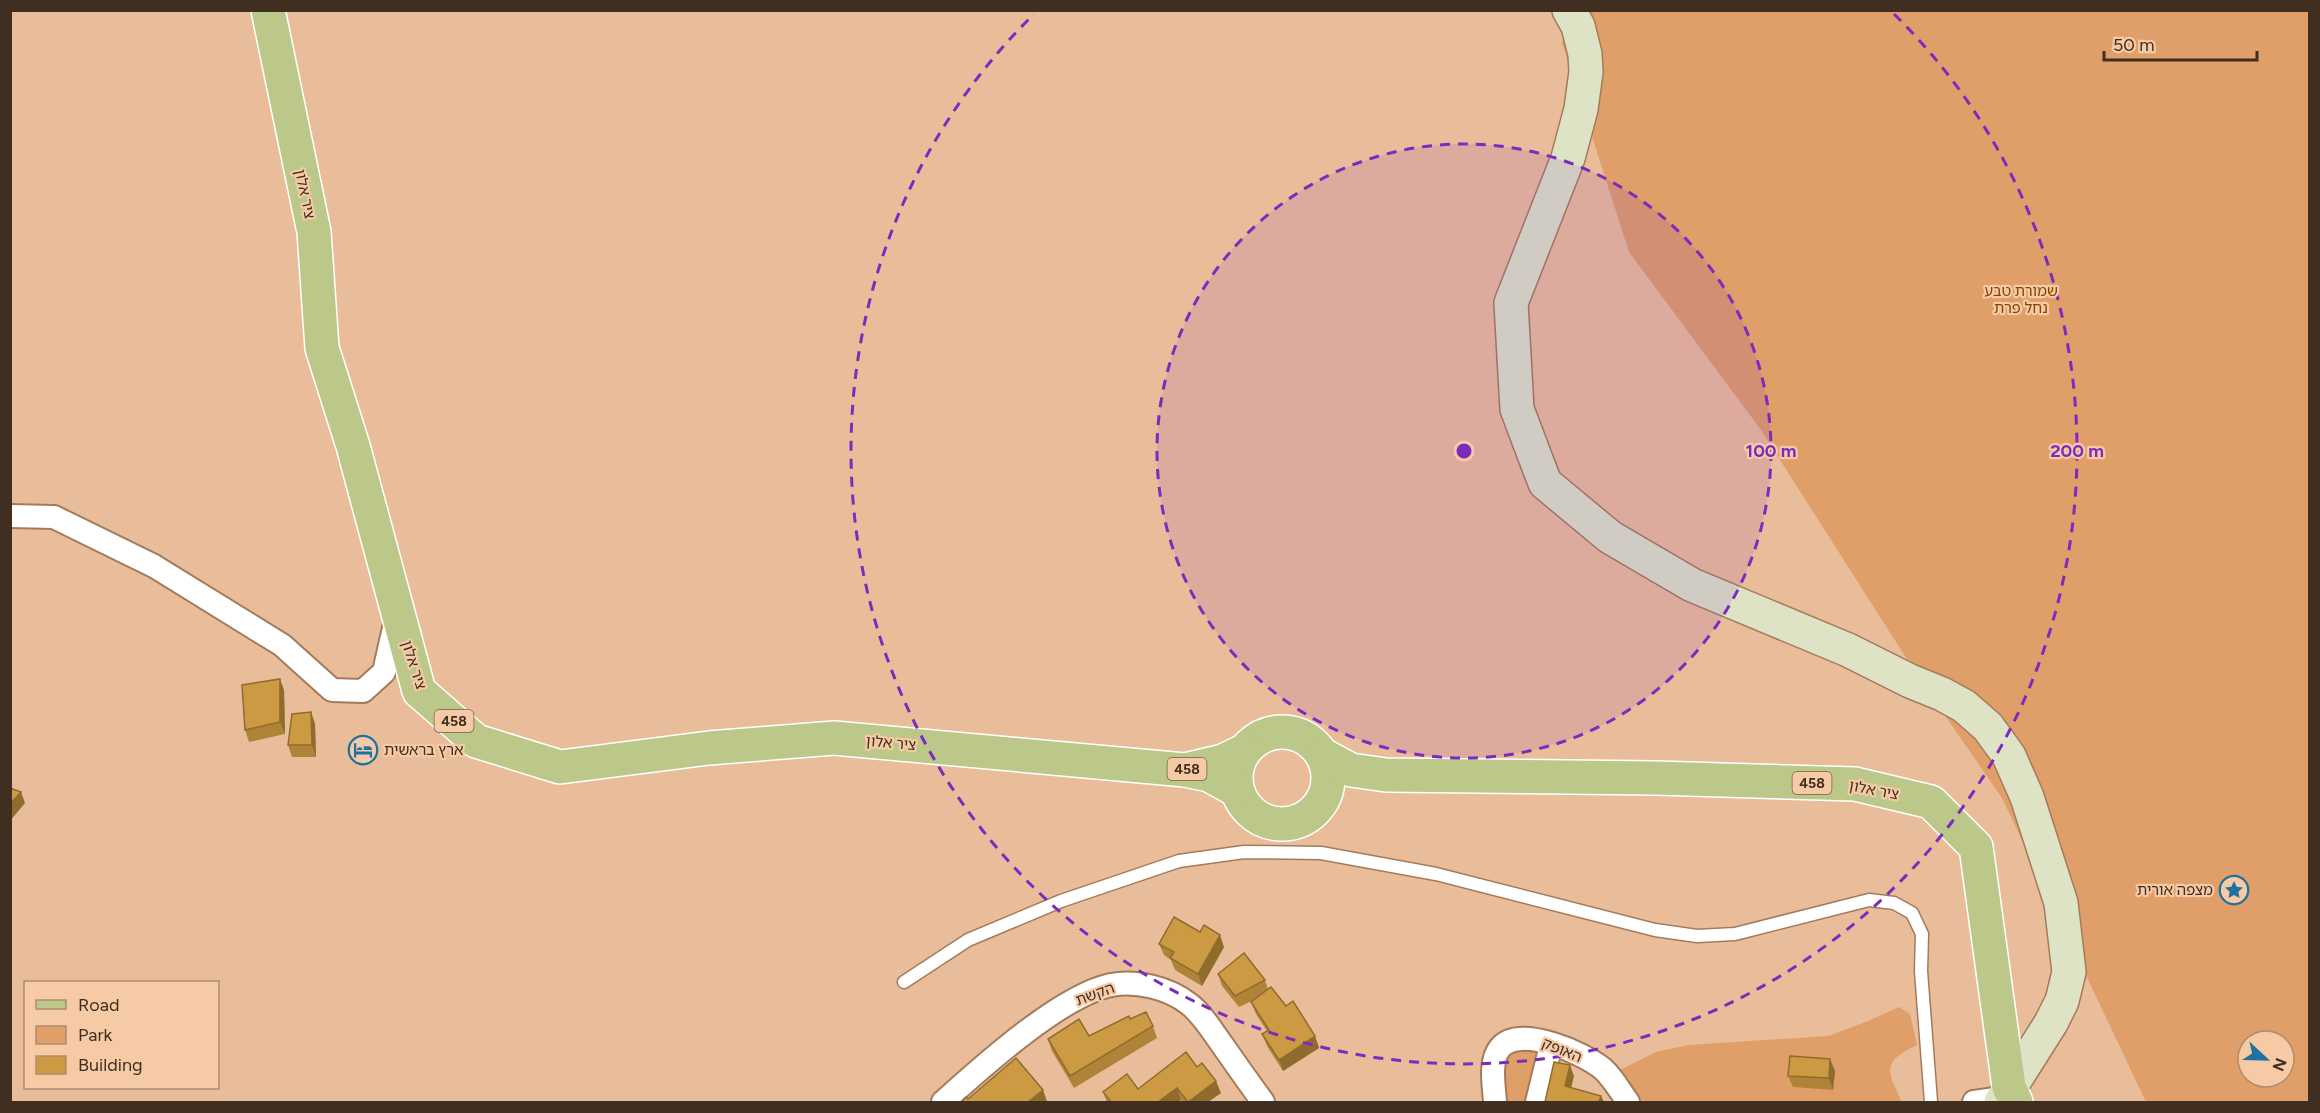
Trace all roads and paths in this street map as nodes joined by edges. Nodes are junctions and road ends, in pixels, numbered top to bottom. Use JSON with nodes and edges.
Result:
{"nodes":[{"id":1,"x":268,"y":10,"type":"edge"},
{"id":2,"x":1569,"y":10,"type":"edge"},
{"id":3,"x":10,"y":516,"type":"edge"},
{"id":4,"x":398,"y":612,"type":"junction"},
{"id":5,"x":1244,"y":751,"type":"junction"},
{"id":6,"x":1323,"y":755,"type":"junction"},
{"id":7,"x":1185,"y":770,"type":"junction"},
{"id":8,"x":1386,"y":775,"type":"junction"},
{"id":9,"x":1238,"y":791,"type":"junction"},
{"id":10,"x":1320,"y":804,"type":"junction"},
{"id":11,"x":904,"y":982,"type":"dead end"},
{"id":12,"x":1551,"y":1045,"type":"junction"},
{"id":13,"x":2000,"y":1099,"type":"edge"},
{"id":14,"x":943,"y":1102,"type":"edge"},
{"id":15,"x":1263,"y":1102,"type":"edge"},
{"id":16,"x":1495,"y":1102,"type":"edge"},
{"id":17,"x":1537,"y":1102,"type":"edge"},
{"id":18,"x":1628,"y":1102,"type":"edge"},
{"id":19,"x":1931,"y":1102,"type":"edge"}],
"edges":[{"from":1,"to":4,"type":"main road","name":"ציר אלון","number":"458"},
{"from":2,"to":13,"type":"street"},
{"from":3,"to":4,"type":"street"},
{"from":4,"to":7,"type":"main road","name":"ציר אלון","number":"458"},
{"from":5,"to":6,"type":"main road"},
{"from":5,"to":7,"type":"main road","name":"ציר אלון","number":"458"},
{"from":5,"to":9,"type":"main road"},
{"from":6,"to":8,"type":"main road","name":"ציר אלון","number":"458"},
{"from":6,"to":10,"type":"main road"},
{"from":7,"to":9,"type":"main road","name":"ציר אלון","number":"458"},
{"from":8,"to":10,"type":"main road","name":"ציר אלון","number":"458"},
{"from":8,"to":13,"type":"main road","name":"ציר אלון","number":"458"},
{"from":9,"to":10,"type":"main road"},
{"from":11,"to":19,"type":"lane"},
{"from":12,"to":16,"type":"street","name":"האופק"},
{"from":12,"to":17,"type":"street"},
{"from":12,"to":18,"type":"street","name":"האופק"},
{"from":14,"to":15,"type":"street","name":"הקשת"}]}
